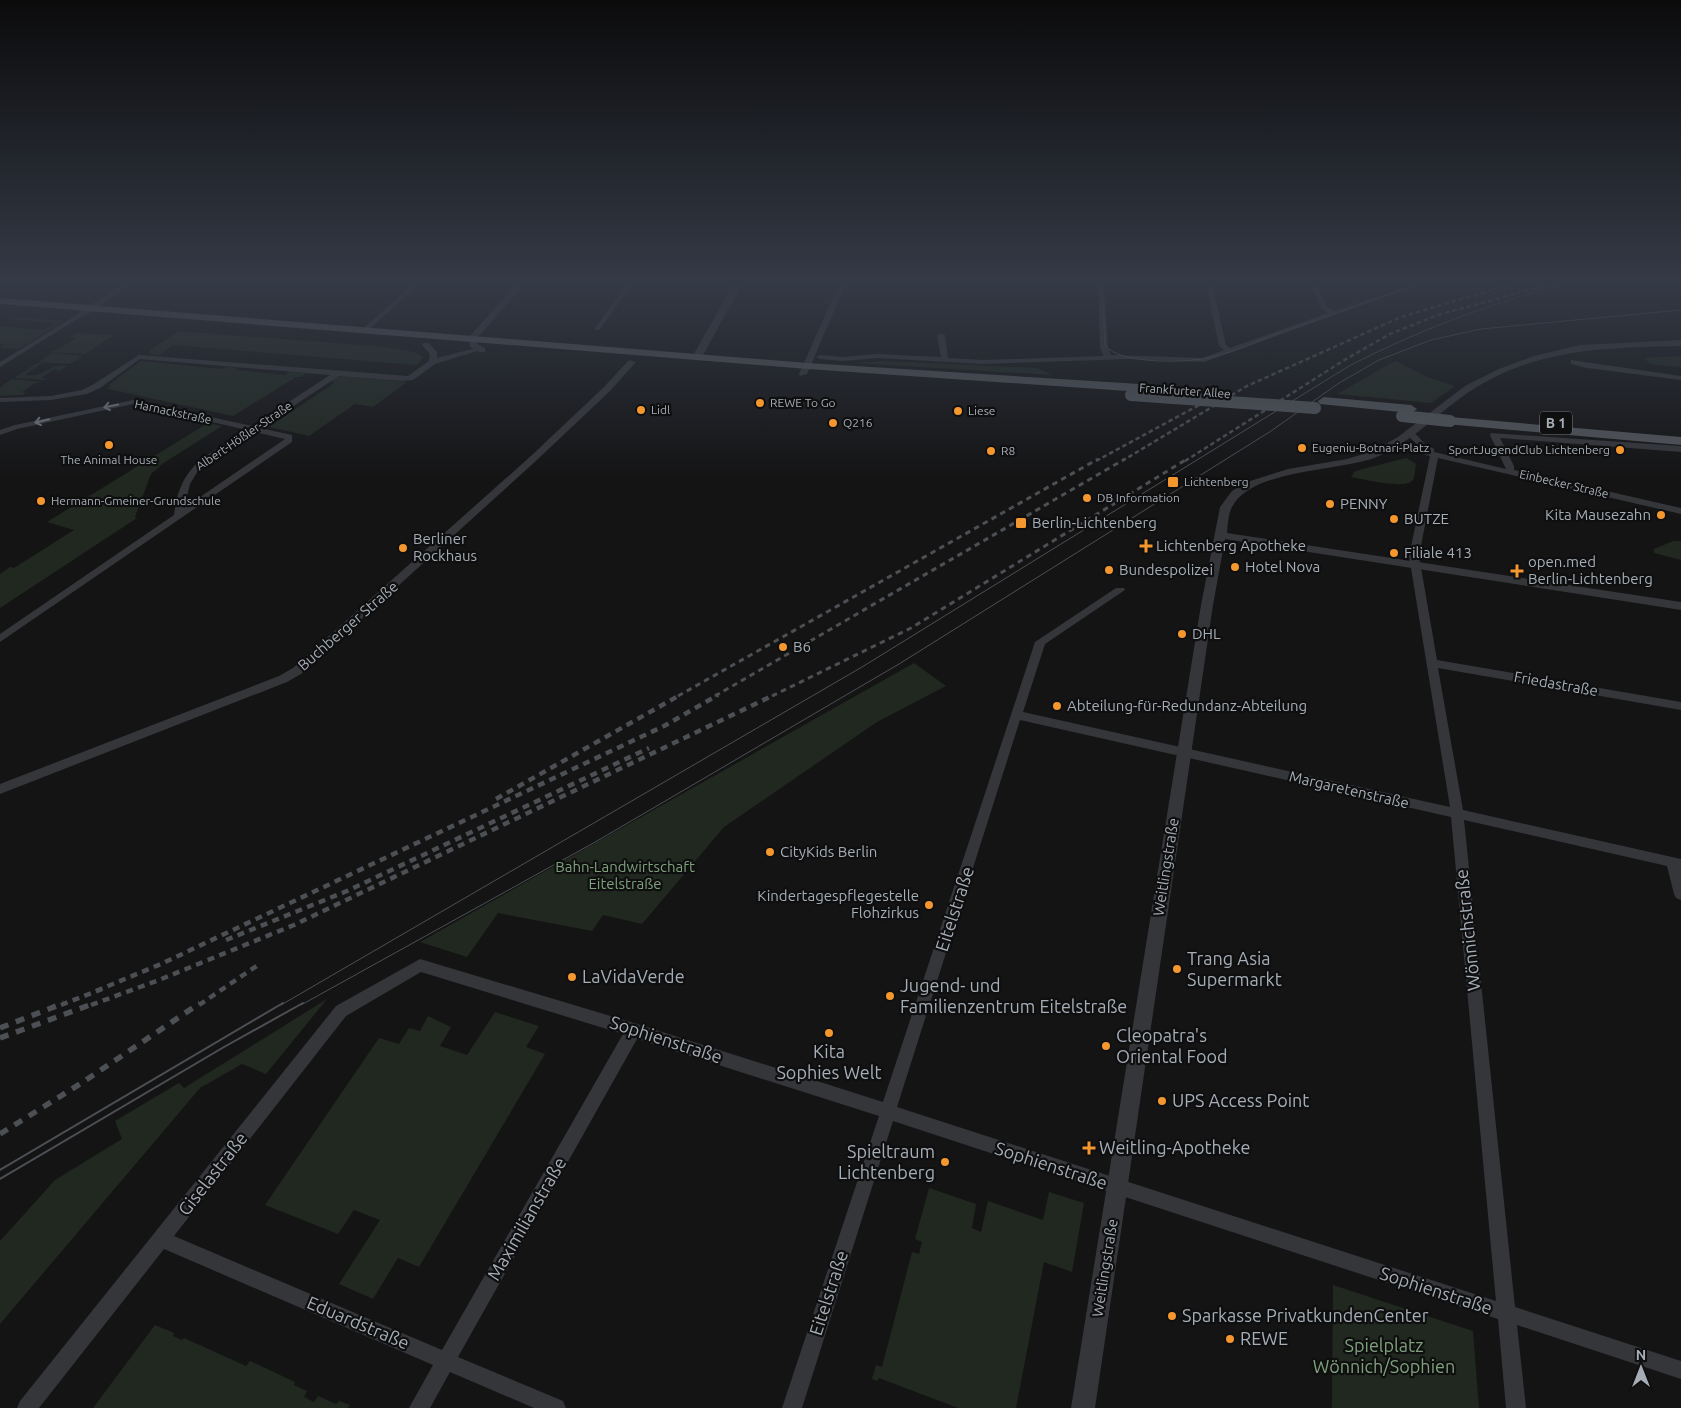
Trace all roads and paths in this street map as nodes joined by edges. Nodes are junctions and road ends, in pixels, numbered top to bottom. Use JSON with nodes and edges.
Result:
{"nodes":[{"id":1,"x":426,"y":345,"type":"edge"},
{"id":2,"x":32,"y":346,"type":"edge"},
{"id":3,"x":461,"y":346,"type":"edge"},
{"id":4,"x":476,"y":346,"type":"junction"},
{"id":5,"x":703,"y":346,"type":"edge"},
{"id":6,"x":816,"y":346,"type":"edge"},
{"id":7,"x":943,"y":346,"type":"edge"},
{"id":8,"x":1104,"y":346,"type":"edge"},
{"id":9,"x":1223,"y":346,"type":"edge"},
{"id":10,"x":1244,"y":346,"type":"edge"},
{"id":11,"x":1637,"y":346,"type":"edge"},
{"id":12,"x":1229,"y":351,"type":"junction"},
{"id":13,"x":630,"y":357,"type":"junction"},
{"id":14,"x":697,"y":357,"type":"junction"},
{"id":15,"x":820,"y":357,"type":"dead end"},
{"id":16,"x":1109,"y":358,"type":"junction"},
{"id":17,"x":718,"y":359,"type":"junction"},
{"id":18,"x":946,"y":360,"type":"junction"},
{"id":19,"x":432,"y":362,"type":"junction"},
{"id":20,"x":1574,"y":362,"type":"dead end"},
{"id":21,"x":0,"y":366,"type":"edge"},
{"id":22,"x":806,"y":370,"type":"junction"},
{"id":23,"x":337,"y":374,"type":"junction"},
{"id":24,"x":1681,"y":378,"type":"edge"},
{"id":25,"x":0,"y":400,"type":"edge"},
{"id":26,"x":1320,"y":405,"type":"junction"},
{"id":27,"x":1454,"y":417,"type":"junction"},
{"id":28,"x":254,"y":429,"type":"junction"},
{"id":29,"x":1409,"y":432,"type":"junction"},
{"id":30,"x":0,"y":433,"type":"edge"},
{"id":31,"x":1681,"y":434,"type":"edge"},
{"id":32,"x":289,"y":437,"type":"joint"},
{"id":33,"x":1681,"y":441,"type":"edge"},
{"id":34,"x":1391,"y":445,"type":"junction"},
{"id":35,"x":1681,"y":449,"type":"edge"},
{"id":36,"x":1434,"y":455,"type":"junction"},
{"id":37,"x":1446,"y":458,"type":"junction"},
{"id":38,"x":1510,"y":472,"type":"junction"},
{"id":39,"x":1681,"y":511,"type":"edge"},
{"id":40,"x":178,"y":517,"type":"junction"},
{"id":41,"x":1220,"y":535,"type":"junction"},
{"id":42,"x":1416,"y":566,"type":"junction"},
{"id":43,"x":1120,"y":590,"type":"dead end"},
{"id":44,"x":1681,"y":606,"type":"edge"},
{"id":45,"x":0,"y":639,"type":"edge"},
{"id":46,"x":1431,"y":664,"type":"junction"},
{"id":47,"x":1681,"y":706,"type":"edge"},
{"id":48,"x":1016,"y":715,"type":"junction"},
{"id":49,"x":1183,"y":753,"type":"junction"},
{"id":50,"x":0,"y":789,"type":"edge"},
{"id":51,"x":1457,"y":814,"type":"junction"},
{"id":52,"x":1676,"y":863,"type":"edge"},
{"id":53,"x":1681,"y":894,"type":"edge"},
{"id":54,"x":420,"y":965,"type":"joint"},
{"id":55,"x":634,"y":1030,"type":"junction"},
{"id":56,"x":888,"y":1112,"type":"junction"},
{"id":57,"x":1118,"y":1188,"type":"junction"},
{"id":58,"x":161,"y":1239,"type":"junction"},
{"id":59,"x":1508,"y":1315,"type":"junction"},
{"id":60,"x":446,"y":1361,"type":"junction"},
{"id":61,"x":1681,"y":1370,"type":"edge"},
{"id":62,"x":27,"y":1408,"type":"edge"},
{"id":63,"x":419,"y":1408,"type":"edge"},
{"id":64,"x":556,"y":1408,"type":"edge"},
{"id":65,"x":792,"y":1408,"type":"edge"},
{"id":66,"x":1083,"y":1408,"type":"edge"},
{"id":67,"x":1516,"y":1408,"type":"edge"}],
"edges":[{"from":1,"to":19,"type":"street"},
{"from":2,"to":21,"type":"street"},
{"from":3,"to":4,"type":"main road","name":"Frankfurter Allee","number":"B 1"},
{"from":4,"to":13,"type":"main road","name":"Frankfurter Allee","number":"B 1"},
{"from":4,"to":19,"type":"street","name":"Frankfurter Allee"},
{"from":5,"to":14,"type":"street"},
{"from":6,"to":22,"type":"street"},
{"from":7,"to":18,"type":"street"},
{"from":8,"to":16,"type":"street"},
{"from":9,"to":12,"type":"street"},
{"from":10,"to":12,"type":"street"},
{"from":11,"to":29,"type":"street"},
{"from":12,"to":16,"type":"street"},
{"from":13,"to":14,"type":"main road","name":"Frankfurter Allee"},
{"from":13,"to":17,"type":"main road"},
{"from":13,"to":22,"type":"main road","name":"Frankfurter Allee","number":"B 1"},
{"from":13,"to":50,"type":"street","name":"Buchberger Straße"},
{"from":14,"to":17,"type":"main road","name":"Frankfurter Allee","number":"B 1"},
{"from":15,"to":18,"type":"street"},
{"from":16,"to":18,"type":"street"},
{"from":17,"to":22,"type":"main road","name":"Frankfurter Allee","number":"B 1"},
{"from":19,"to":23,"type":"street","name":"Frankfurter Allee"},
{"from":20,"to":24,"type":"street"},
{"from":22,"to":26,"type":"main road","name":"Frankfurter Allee","number":"B 1","bridge":true},
{"from":22,"to":26,"type":"main road","name":"Frankfurter Allee","number":"B 1"},
{"from":23,"to":25,"type":"street","name":"Frankfurter Allee"},
{"from":23,"to":28,"type":"street","name":"Albert-Hößler-Straße"},
{"from":26,"to":27,"type":"main road","name":"Frankfurter Allee","number":"B 1","bridge":true},
{"from":27,"to":31,"type":"main road","name":"Frankfurter Allee","number":"B 1"},
{"from":27,"to":33,"type":"main road","name":"Frankfurter Allee","number":"B 1"},
{"from":28,"to":30,"type":"street","name":"Harnackstraße","one_way":true},
{"from":28,"to":32,"type":"street","name":"Harnackstraße"},
{"from":28,"to":40,"type":"street","name":"Albert-Hößler-Straße"},
{"from":29,"to":34,"type":"street"},
{"from":29,"to":37,"type":"street","name":"Einbecker Straße"},
{"from":32,"to":40,"type":"street","name":"Albert-Hößler-Straße"},
{"from":34,"to":36,"type":"street","name":"Einbecker Straße"},
{"from":34,"to":41,"type":"street","name":"Weitlingstraße"},
{"from":35,"to":38,"type":"street"},
{"from":36,"to":37,"type":"street","name":"Einbecker Straße"},
{"from":36,"to":42,"type":"street","name":"Wönnichstraße"},
{"from":37,"to":38,"type":"street","name":"Einbecker Straße"},
{"from":38,"to":39,"type":"street","name":"Einbecker Straße"},
{"from":40,"to":45,"type":"street","name":"Albert-Hößler-Straße"},
{"from":41,"to":42,"type":"street"},
{"from":41,"to":49,"type":"street","name":"Weitlingstraße"},
{"from":42,"to":44,"type":"street"},
{"from":42,"to":46,"type":"street","name":"Wönnichstraße"},
{"from":43,"to":48,"type":"street","name":"Eitelstraße"},
{"from":46,"to":47,"type":"street","name":"Friedastraße"},
{"from":46,"to":51,"type":"street","name":"Wönnichstraße"},
{"from":48,"to":49,"type":"street","name":"Margaretenstraße"},
{"from":48,"to":56,"type":"street","name":"Eitelstraße"},
{"from":49,"to":51,"type":"street","name":"Margaretenstraße"},
{"from":49,"to":57,"type":"street","name":"Weitlingstraße"},
{"from":51,"to":52,"type":"street","name":"Margaretenstraße"},
{"from":51,"to":59,"type":"street","name":"Wönnichstraße"},
{"from":52,"to":53,"type":"street"},
{"from":54,"to":55,"type":"street","name":"Sophienstraße"},
{"from":54,"to":58,"type":"street","name":"Giselastraße"},
{"from":55,"to":56,"type":"street","name":"Sophienstraße"},
{"from":55,"to":60,"type":"street","name":"Maximilianstraße"},
{"from":56,"to":57,"type":"street","name":"Sophienstraße"},
{"from":56,"to":65,"type":"street","name":"Eitelstraße"},
{"from":57,"to":59,"type":"street","name":"Sophienstraße"},
{"from":57,"to":66,"type":"street","name":"Weitlingstraße"},
{"from":58,"to":60,"type":"street","name":"Eduardstraße"},
{"from":58,"to":62,"type":"street","name":"Giselastraße"},
{"from":59,"to":61,"type":"street","name":"Sophienstraße"},
{"from":59,"to":67,"type":"street","name":"Wönnichstraße"},
{"from":60,"to":63,"type":"street","name":"Maximilianstraße"},
{"from":60,"to":64,"type":"street","name":"Eduardstraße"}]}
